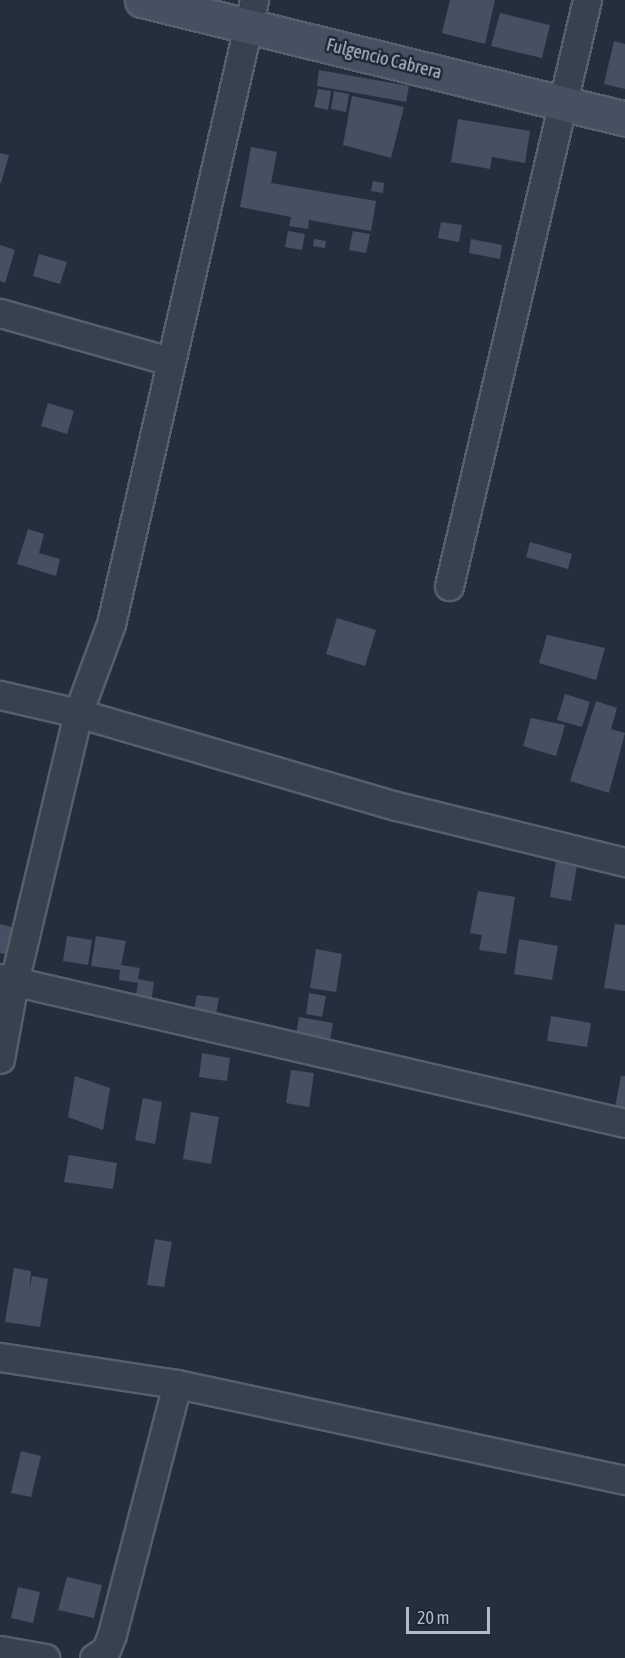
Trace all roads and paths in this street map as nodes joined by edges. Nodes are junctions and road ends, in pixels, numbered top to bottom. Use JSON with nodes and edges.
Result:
{"nodes":[{"id":1,"x":142,"y":0,"type":"edge"},
{"id":2,"x":587,"y":0,"type":"edge"},
{"id":3,"x":251,"y":13,"type":"edge"},
{"id":4,"x":561,"y":103,"type":"junction"},
{"id":5,"x":625,"y":119,"type":"edge"},
{"id":6,"x":0,"y":313,"type":"edge"},
{"id":7,"x":170,"y":361,"type":"junction"},
{"id":8,"x":449,"y":586,"type":"dead end"},
{"id":9,"x":0,"y":695,"type":"edge"},
{"id":10,"x":78,"y":712,"type":"junction"},
{"id":11,"x":625,"y":862,"type":"edge"},
{"id":12,"x":7,"y":980,"type":"edge"},
{"id":13,"x":0,"y":1059,"type":"edge"},
{"id":14,"x":625,"y":1123,"type":"edge"},
{"id":15,"x":0,"y":1357,"type":"edge"},
{"id":16,"x":177,"y":1384,"type":"junction"},
{"id":17,"x":625,"y":1480,"type":"edge"},
{"id":18,"x":0,"y":1650,"type":"edge"},
{"id":19,"x":45,"y":1658,"type":"edge"},
{"id":20,"x":94,"y":1658,"type":"edge"}],
"edges":[{"from":1,"to":3,"type":"main road","name":"Fulgencio Cabrera"},
{"from":2,"to":4,"type":"street"},
{"from":3,"to":4,"type":"main road","name":"Fulgencio Cabrera"},
{"from":3,"to":7,"type":"street"},
{"from":4,"to":5,"type":"main road","name":"Fulgencio Cabrera"},
{"from":4,"to":8,"type":"street"},
{"from":6,"to":7,"type":"street"},
{"from":7,"to":10,"type":"street"},
{"from":9,"to":10,"type":"street"},
{"from":10,"to":11,"type":"street"},
{"from":10,"to":12,"type":"street"},
{"from":12,"to":13,"type":"street"},
{"from":12,"to":14,"type":"street"},
{"from":15,"to":16,"type":"street"},
{"from":16,"to":17,"type":"street"},
{"from":16,"to":20,"type":"street"},
{"from":18,"to":19,"type":"street"}]}
